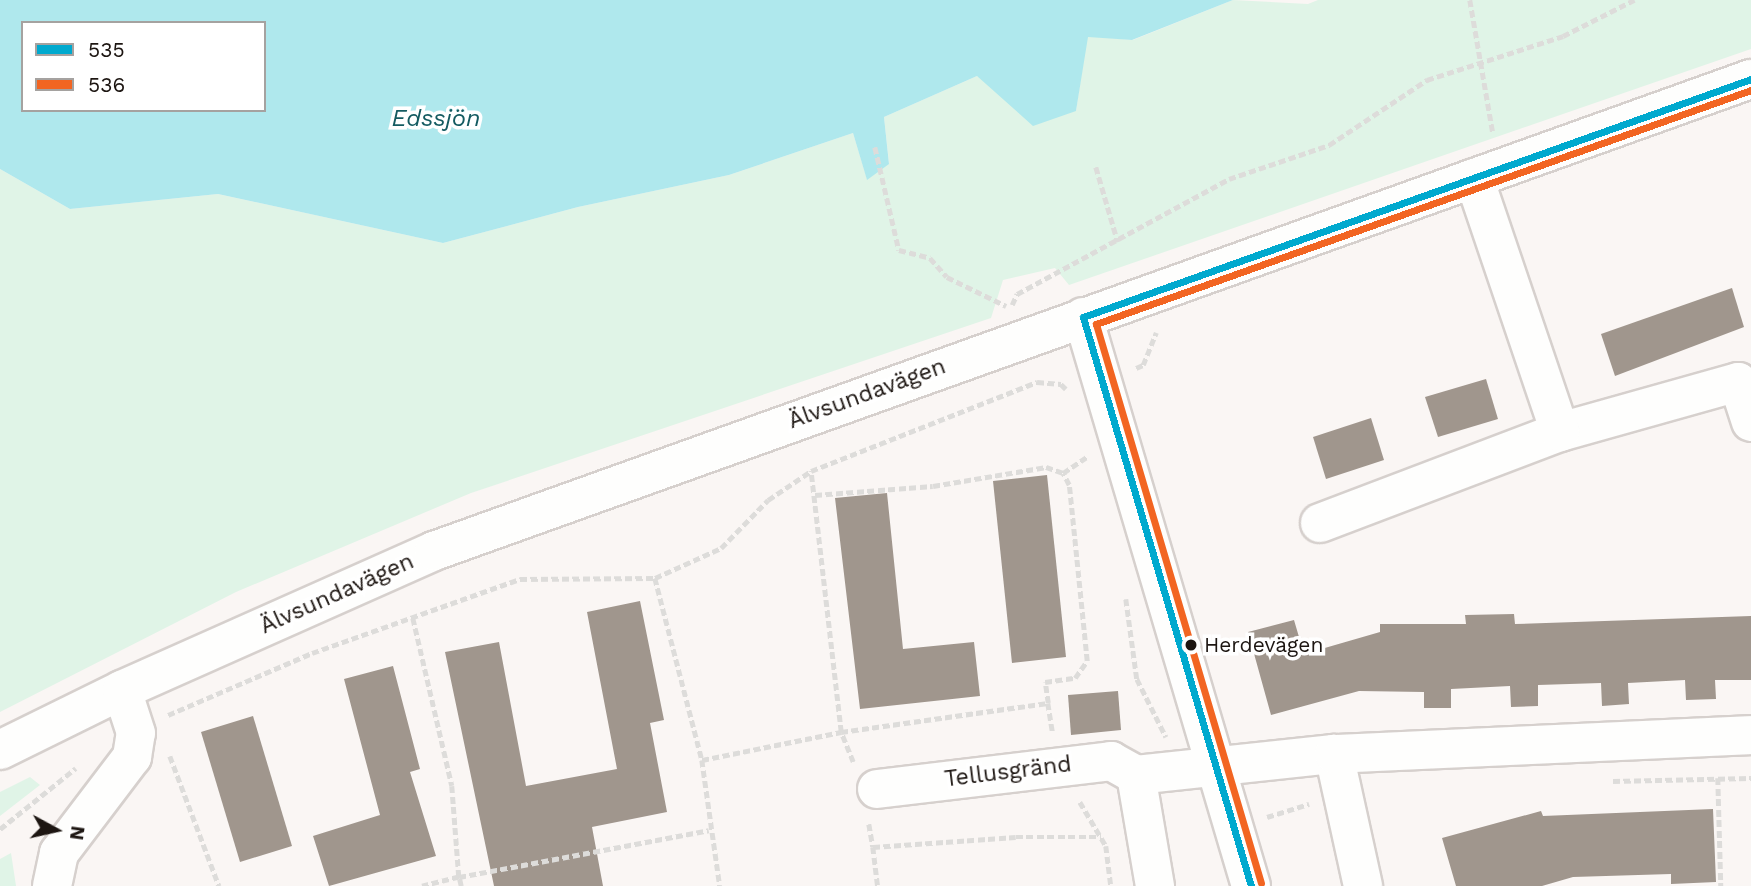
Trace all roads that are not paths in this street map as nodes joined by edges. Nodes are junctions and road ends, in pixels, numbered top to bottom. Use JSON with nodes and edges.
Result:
{"nodes":[{"id":1,"x":1751,"y":79,"type":"edge"},
{"id":2,"x":1486,"y":174,"type":"junction"},
{"id":3,"x":1083,"y":317,"type":"junction"},
{"id":4,"x":1751,"y":422,"type":"edge"},
{"id":5,"x":1560,"y":432,"type":"junction"},
{"id":6,"x":1320,"y":523,"type":"dead end"},
{"id":7,"x":122,"y":690,"type":"junction"},
{"id":8,"x":1751,"y":735,"type":"edge"},
{"id":9,"x":0,"y":750,"type":"edge"},
{"id":10,"x":1334,"y":754,"type":"junction"},
{"id":11,"x":1218,"y":766,"type":"junction"},
{"id":12,"x":1136,"y":775,"type":"junction"},
{"id":13,"x":866,"y":789,"type":"road end"},
{"id":14,"x":52,"y":886,"type":"edge"},
{"id":15,"x":1155,"y":886,"type":"edge"},
{"id":16,"x":1251,"y":886,"type":"edge"},
{"id":17,"x":1363,"y":886,"type":"edge"}],
"edges":[{"from":1,"to":2,"type":"street","name":"Älvsundavägen"},
{"from":2,"to":3,"type":"street","name":"Älvsundavägen"},
{"from":2,"to":5,"type":"street"},
{"from":3,"to":7,"type":"street","name":"Älvsundavägen"},
{"from":3,"to":11,"type":"street"},
{"from":4,"to":5,"type":"street"},
{"from":5,"to":6,"type":"street"},
{"from":7,"to":9,"type":"street","name":"Älvsundavägen"},
{"from":7,"to":14,"type":"street"},
{"from":8,"to":10,"type":"street"},
{"from":10,"to":11,"type":"street"},
{"from":10,"to":17,"type":"street"},
{"from":11,"to":12,"type":"street","name":"Tellusgränd"},
{"from":11,"to":16,"type":"street"},
{"from":12,"to":13,"type":"street","name":"Tellusgränd"},
{"from":12,"to":15,"type":"street"}]}
